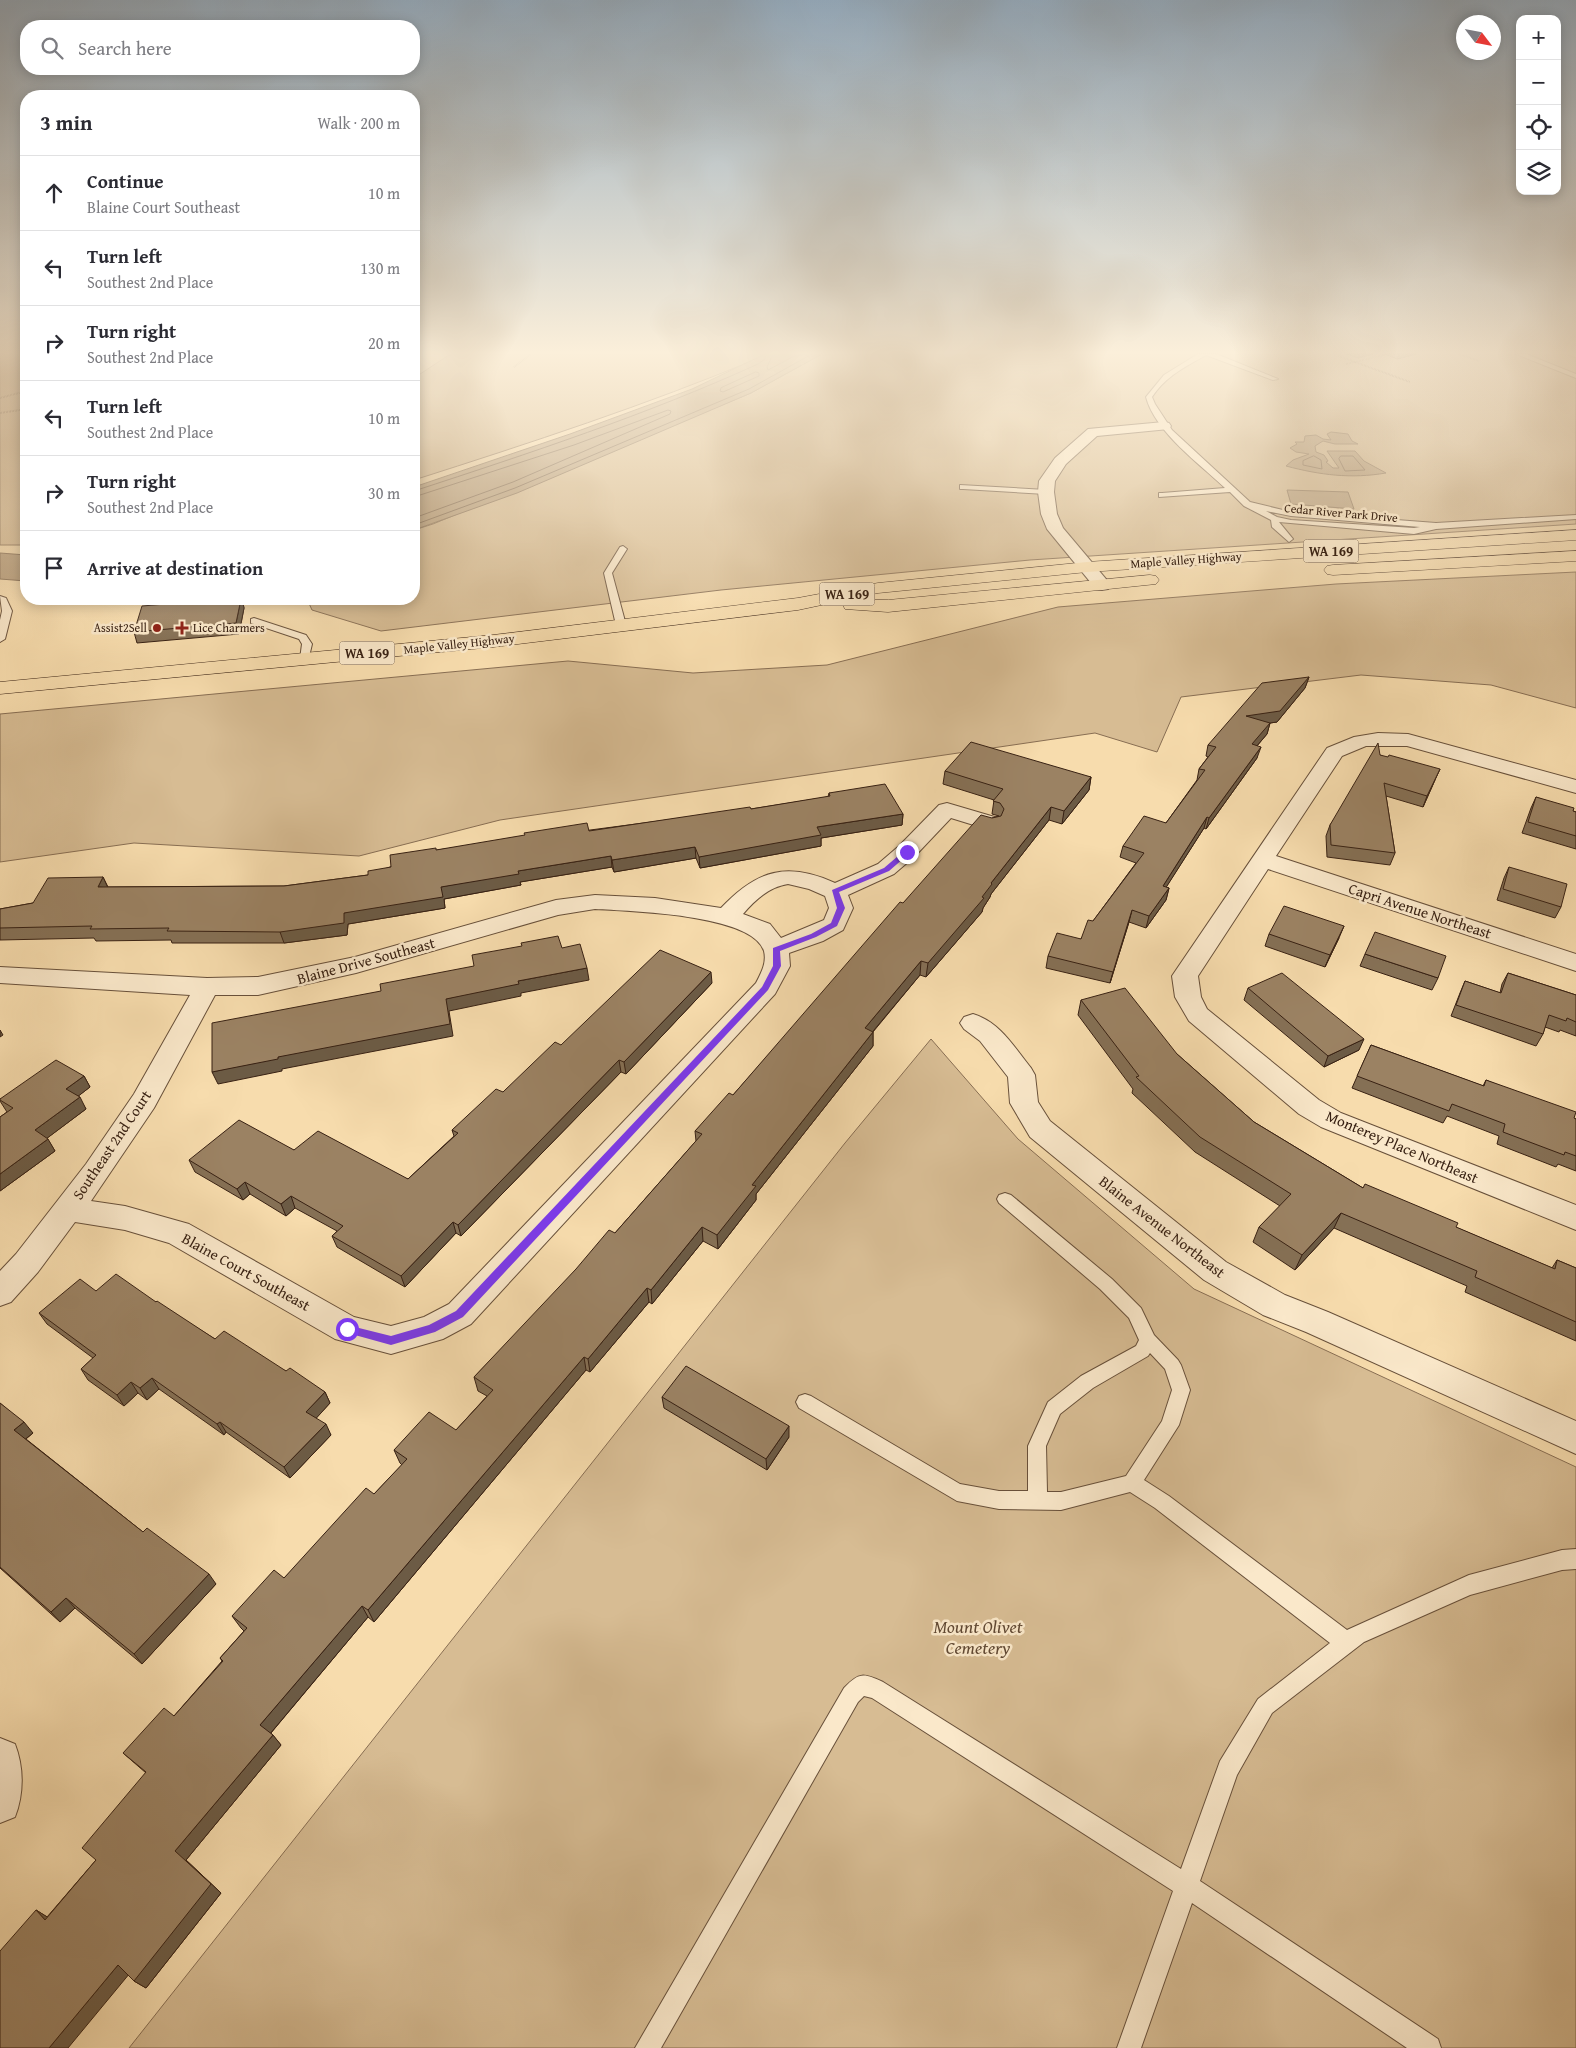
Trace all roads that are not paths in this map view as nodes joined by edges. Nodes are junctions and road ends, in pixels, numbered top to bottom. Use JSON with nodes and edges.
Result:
{"nodes":[{"id":1,"x":1073,"y":450,"type":"edge"},
{"id":2,"x":1189,"y":450,"type":"edge"},
{"id":3,"x":964,"y":487,"type":"dead end"},
{"id":4,"x":1232,"y":490,"type":"junction"},
{"id":5,"x":1046,"y":492,"type":"junction"},
{"id":6,"x":1162,"y":496,"type":"dead end"},
{"id":7,"x":1247,"y":504,"type":"junction"},
{"id":8,"x":1576,"y":517,"type":"edge"},
{"id":9,"x":1276,"y":519,"type":"junction"},
{"id":10,"x":1436,"y":526,"type":"junction"},
{"id":11,"x":1576,"y":535,"type":"edge"},
{"id":12,"x":1289,"y":540,"type":"dead end"},
{"id":13,"x":622,"y":549,"type":"dead end"},
{"id":14,"x":1576,"y":556,"type":"edge"},
{"id":15,"x":1087,"y":567,"type":"junction"},
{"id":16,"x":1315,"y":571,"type":"dead end"},
{"id":17,"x":1169,"y":579,"type":"dead end"},
{"id":18,"x":1102,"y":586,"type":"junction"},
{"id":19,"x":0,"y":599,"type":"edge"},
{"id":20,"x":798,"y":604,"type":"junction"},
{"id":21,"x":254,"y":621,"type":"dead end"},
{"id":22,"x":621,"y":625,"type":"junction"},
{"id":23,"x":0,"y":639,"type":"edge"},
{"id":24,"x":306,"y":659,"type":"junction"},
{"id":25,"x":0,"y":688,"type":"edge"},
{"id":26,"x":1576,"y":787,"type":"edge"},
{"id":27,"x":990,"y":823,"type":"edge"},
{"id":28,"x":1264,"y":860,"type":"junction"},
{"id":29,"x":835,"y":892,"type":"junction"},
{"id":30,"x":727,"y":916,"type":"junction"},
{"id":31,"x":776,"y":949,"type":"junction"},
{"id":32,"x":1576,"y":963,"type":"edge"},
{"id":33,"x":0,"y":975,"type":"edge"},
{"id":34,"x":207,"y":987,"type":"junction"},
{"id":35,"x":973,"y":1023,"type":"dead end"},
{"id":36,"x":1005,"y":1199,"type":"dead end"},
{"id":37,"x":67,"y":1209,"type":"junction"},
{"id":38,"x":1576,"y":1218,"type":"edge"},
{"id":39,"x":0,"y":1293,"type":"edge"},
{"id":40,"x":1148,"y":1340,"type":"junction"},
{"id":41,"x":805,"y":1402,"type":"dead end"},
{"id":42,"x":1576,"y":1438,"type":"edge"},
{"id":43,"x":1132,"y":1483,"type":"junction"},
{"id":44,"x":1038,"y":1500,"type":"junction"},
{"id":45,"x":1576,"y":1559,"type":"edge"},
{"id":46,"x":1347,"y":1643,"type":"junction"},
{"id":47,"x":1186,"y":1886,"type":"junction"},
{"id":48,"x":647,"y":2048,"type":"edge"},
{"id":49,"x":1129,"y":2048,"type":"edge"},
{"id":50,"x":1429,"y":2048,"type":"edge"}],
"edges":[{"from":1,"to":5,"type":"street"},
{"from":2,"to":4,"type":"lane","name":"Cedar River Park Drive"},
{"from":3,"to":5,"type":"lane"},
{"from":4,"to":6,"type":"lane"},
{"from":4,"to":7,"type":"lane","name":"Cedar River Park Drive"},
{"from":5,"to":15,"type":"street"},
{"from":7,"to":9,"type":"lane","name":"Cedar River Park Drive"},
{"from":7,"to":10,"type":"lane","name":"Cedar River Park Drive"},
{"from":8,"to":10,"type":"lane","name":"Cedar River Park Drive"},
{"from":9,"to":10,"type":"lane","name":"Cedar River Park Drive"},
{"from":9,"to":12,"type":"lane"},
{"from":11,"to":15,"type":"main road","name":"Maple Valley Highway","number":"WA 169"},
{"from":13,"to":22,"type":"lane"},
{"from":14,"to":16,"type":"main road","number":"WA 169"},
{"from":15,"to":18,"type":"street"},
{"from":15,"to":20,"type":"main road","name":"Maple Valley Highway","number":"WA 169"},
{"from":17,"to":18,"type":"main road","name":"Maple Valley Highway","number":"WA 169"},
{"from":18,"to":20,"type":"main road","name":"Maple Valley Highway","number":"WA 169"},
{"from":19,"to":23,"type":"lane"},
{"from":20,"to":22,"type":"main road","name":"Maple Valley Highway","number":"WA 169"},
{"from":21,"to":24,"type":"lane"},
{"from":22,"to":24,"type":"main road","name":"Maple Valley Highway","number":"WA 169"},
{"from":24,"to":25,"type":"main road","name":"Maple Valley Highway","number":"WA 169"},
{"from":26,"to":28,"type":"street","name":"Monterey Place Northeast"},
{"from":27,"to":29,"type":"street"},
{"from":28,"to":32,"type":"street","name":"Capri Avenue Northeast"},
{"from":28,"to":38,"type":"street","name":"Monterey Place Northeast"},
{"from":29,"to":30,"type":"street"},
{"from":29,"to":31,"type":"street"},
{"from":30,"to":31,"type":"street","name":"Blaine Drive Southeast"},
{"from":30,"to":34,"type":"street","name":"Blaine Drive Southeast"},
{"from":31,"to":37,"type":"street","name":"Blaine Court Southeast"},
{"from":33,"to":34,"type":"street","name":"Blaine Drive Southeast"},
{"from":34,"to":37,"type":"street","name":"Southeast 2nd Court"},
{"from":35,"to":42,"type":"street","name":"Blaine Avenue Northeast"},
{"from":36,"to":40,"type":"lane"},
{"from":37,"to":39,"type":"street","name":"Southeast 2nd Court"},
{"from":40,"to":43,"type":"lane"},
{"from":40,"to":44,"type":"lane"},
{"from":41,"to":44,"type":"lane"},
{"from":43,"to":44,"type":"lane"},
{"from":43,"to":46,"type":"lane"},
{"from":45,"to":46,"type":"lane"},
{"from":46,"to":47,"type":"lane"},
{"from":47,"to":48,"type":"lane"},
{"from":47,"to":49,"type":"lane"},
{"from":47,"to":50,"type":"lane"}]}
